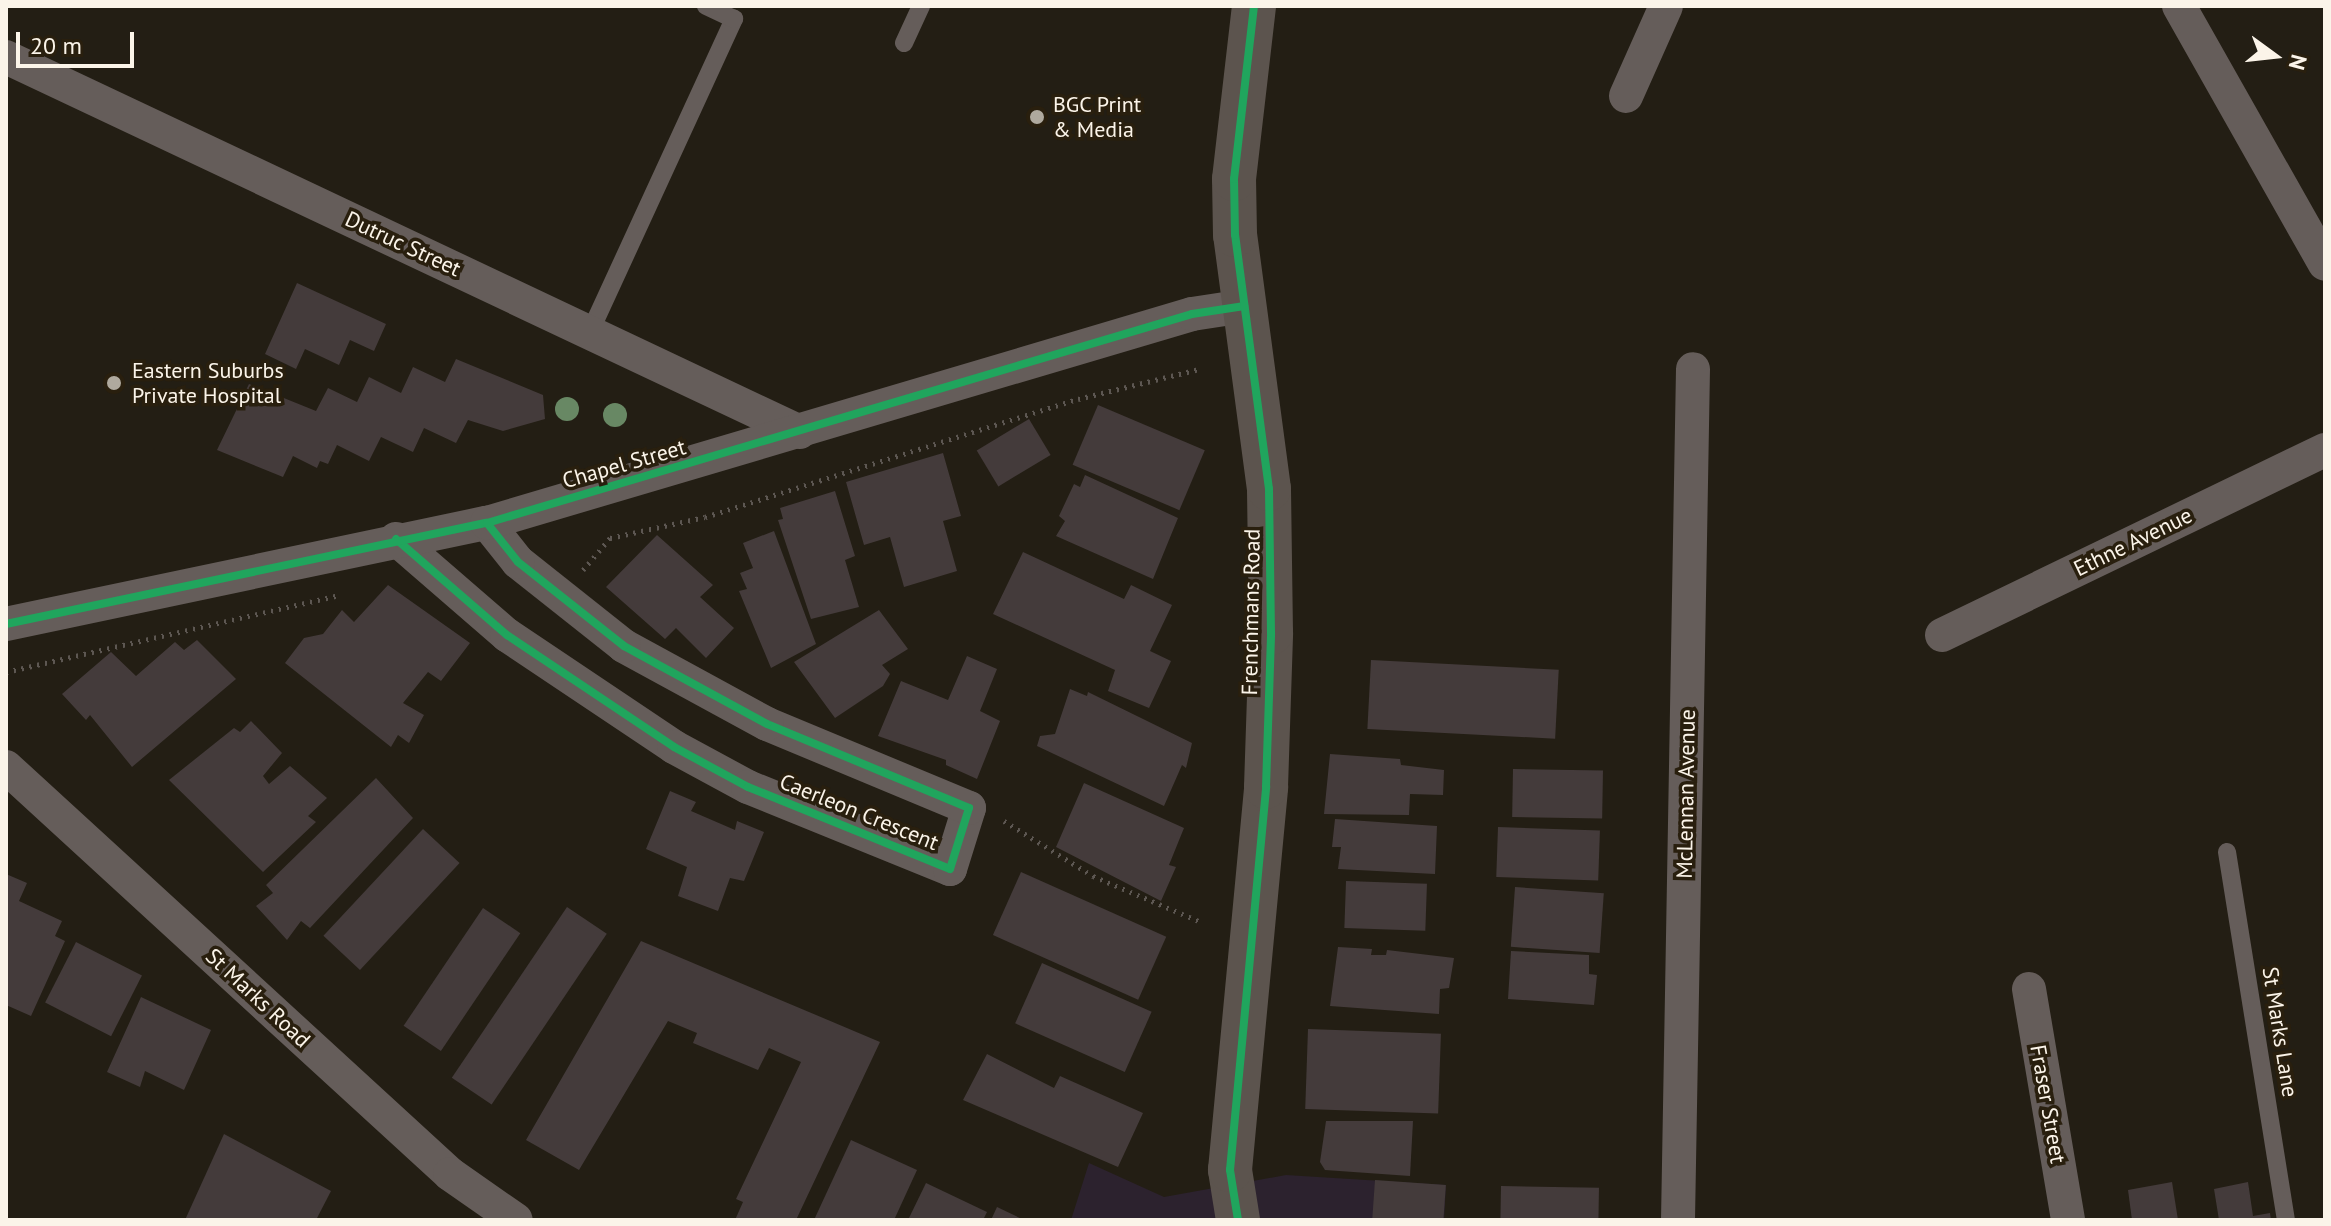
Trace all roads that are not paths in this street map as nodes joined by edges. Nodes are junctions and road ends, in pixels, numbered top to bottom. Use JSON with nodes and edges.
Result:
{"nodes":[{"id":1,"x":706,"y":6,"type":"edge"},
{"id":2,"x":921,"y":6,"type":"edge"},
{"id":3,"x":1254,"y":6,"type":"edge"},
{"id":4,"x":1666,"y":6,"type":"edge"},
{"id":5,"x":2179,"y":6,"type":"edge"},
{"id":6,"x":904,"y":43,"type":"dead end"},
{"id":7,"x":6,"y":57,"type":"edge"},
{"id":8,"x":1626,"y":96,"type":"dead end"},
{"id":9,"x":2325,"y":264,"type":"edge"},
{"id":10,"x":1244,"y":306,"type":"junction"},
{"id":11,"x":590,"y":332,"type":"junction"},
{"id":12,"x":1693,"y":369,"type":"dead end"},
{"id":13,"x":800,"y":432,"type":"junction"},
{"id":14,"x":2325,"y":450,"type":"edge"},
{"id":15,"x":487,"y":523,"type":"junction"},
{"id":16,"x":396,"y":539,"type":"junction"},
{"id":17,"x":6,"y":624,"type":"edge"},
{"id":18,"x":1942,"y":635,"type":"dead end"},
{"id":19,"x":6,"y":767,"type":"edge"},
{"id":20,"x":2227,"y":852,"type":"dead end"},
{"id":21,"x":2029,"y":989,"type":"dead end"},
{"id":22,"x":1230,"y":1170,"type":"junction"},
{"id":23,"x":516,"y":1220,"type":"edge"},
{"id":24,"x":1206,"y":1220,"type":"edge"},
{"id":25,"x":1238,"y":1220,"type":"edge"},
{"id":26,"x":1678,"y":1220,"type":"edge"},
{"id":27,"x":2068,"y":1220,"type":"edge"},
{"id":28,"x":2286,"y":1220,"type":"edge"}],
"edges":[{"from":1,"to":11,"type":"lane"},
{"from":2,"to":6,"type":"lane"},
{"from":3,"to":10,"type":"main road","name":"Frenchmans Road"},
{"from":4,"to":8,"type":"street"},
{"from":5,"to":9,"type":"street"},
{"from":7,"to":11,"type":"street","name":"Dutruc Street"},
{"from":10,"to":13,"type":"street","name":"Chapel Street"},
{"from":10,"to":22,"type":"main road","name":"Frenchmans Road"},
{"from":11,"to":13,"type":"street","name":"Dutruc Street"},
{"from":12,"to":26,"type":"street","name":"McLennan Avenue"},
{"from":13,"to":15,"type":"street","name":"Chapel Street"},
{"from":14,"to":18,"type":"street","name":"Ethne Avenue"},
{"from":15,"to":16,"type":"street","name":"Chapel Street"},
{"from":15,"to":16,"type":"street","name":"Caerleon Crescent"},
{"from":16,"to":17,"type":"street","name":"Chapel Street"},
{"from":19,"to":23,"type":"street","name":"St Marks Road"},
{"from":20,"to":28,"type":"lane","name":"St Marks Lane"},
{"from":21,"to":27,"type":"street","name":"Fraser Street"},
{"from":22,"to":24,"type":"main road","name":"Frenchmans Road"},
{"from":22,"to":25,"type":"main road","name":"Frenchmans Road"}]}
